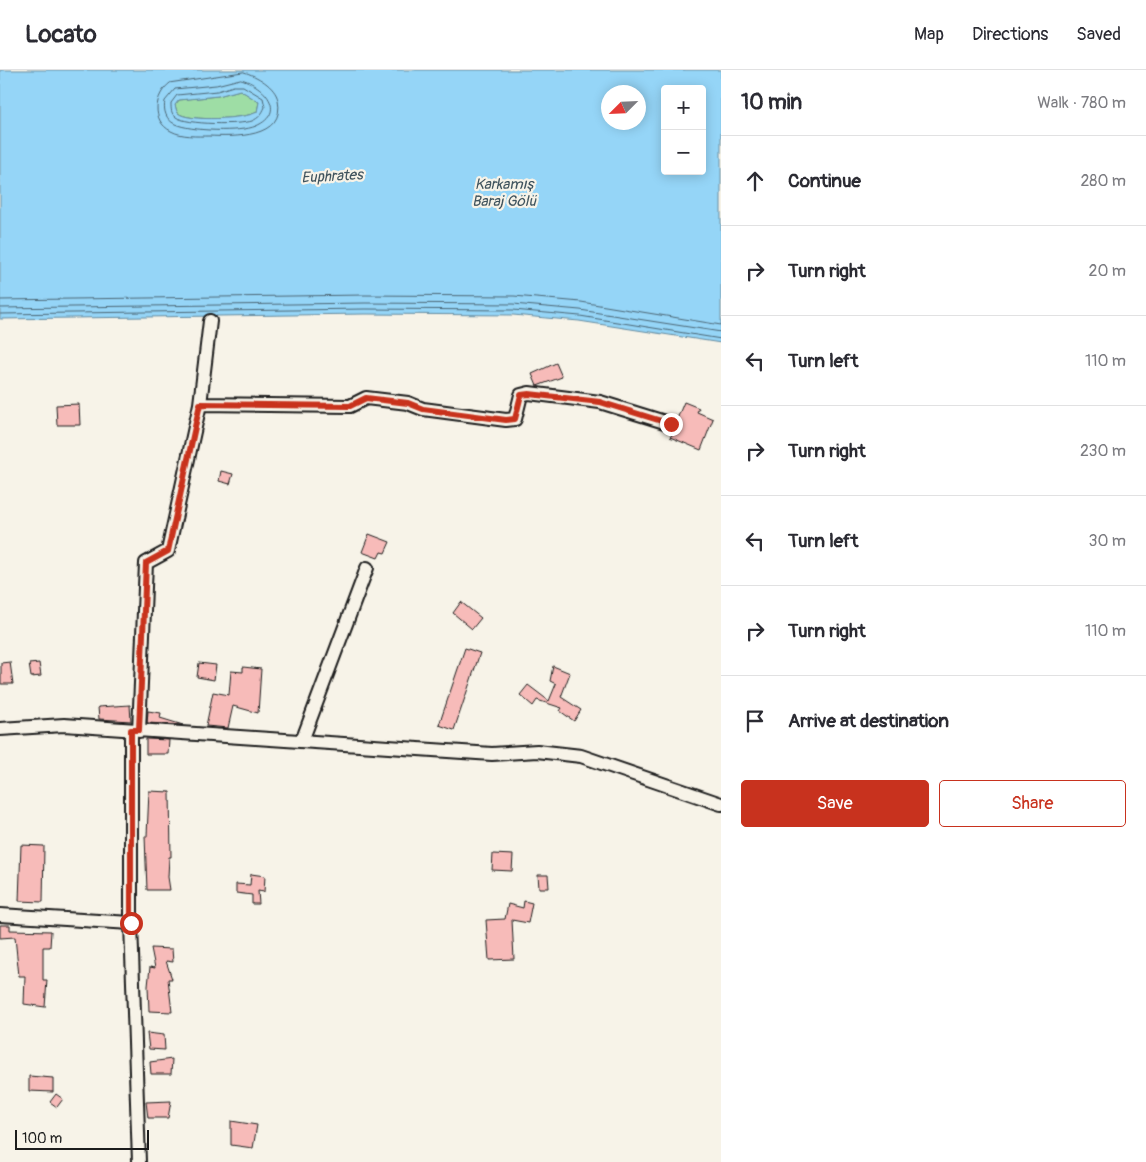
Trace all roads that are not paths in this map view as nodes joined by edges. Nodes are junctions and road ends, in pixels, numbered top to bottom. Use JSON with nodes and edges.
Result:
{"nodes":[{"id":1,"x":210,"y":322,"type":"dead end"},
{"id":2,"x":200,"y":404,"type":"junction"},
{"id":3,"x":671,"y":424,"type":"dead end"},
{"id":4,"x":367,"y":568,"type":"dead end"},
{"id":5,"x":0,"y":729,"type":"edge"},
{"id":6,"x":135,"y":730,"type":"junction"},
{"id":7,"x":302,"y":741,"type":"junction"},
{"id":8,"x":721,"y":804,"type":"edge"},
{"id":9,"x":0,"y":915,"type":"edge"},
{"id":10,"x":131,"y":923,"type":"junction"},
{"id":11,"x":139,"y":1162,"type":"edge"}],
"edges":[{"from":1,"to":2,"type":"street"},
{"from":2,"to":3,"type":"street"},
{"from":2,"to":6,"type":"street"},
{"from":4,"to":7,"type":"street"},
{"from":5,"to":6,"type":"street"},
{"from":6,"to":7,"type":"street"},
{"from":6,"to":10,"type":"street"},
{"from":7,"to":8,"type":"street"},
{"from":9,"to":10,"type":"street"},
{"from":10,"to":11,"type":"street"}]}
